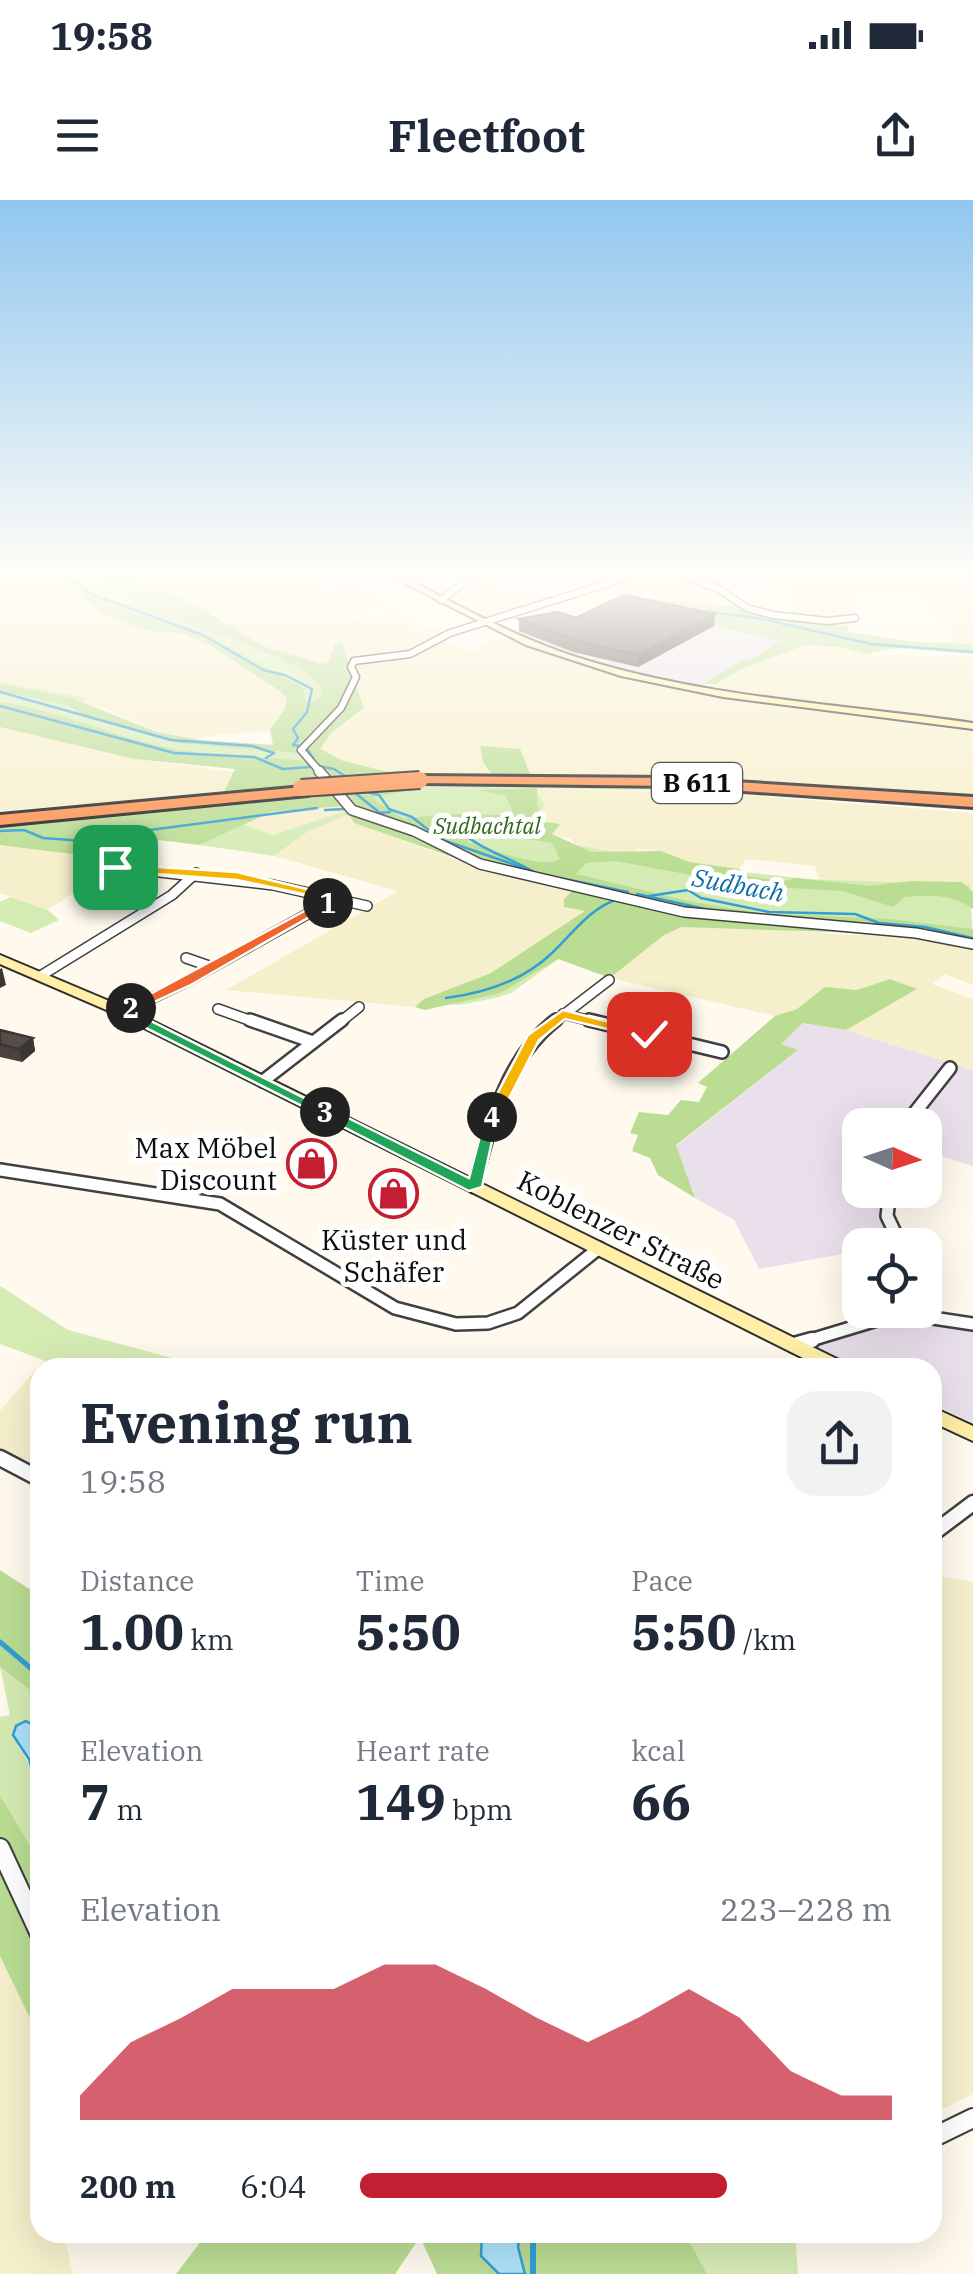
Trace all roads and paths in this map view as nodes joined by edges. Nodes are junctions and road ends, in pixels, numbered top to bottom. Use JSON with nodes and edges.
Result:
{"nodes":[{"id":1,"x":355,"y":674,"type":"edge"},
{"id":2,"x":626,"y":674,"type":"edge"},
{"id":3,"x":973,"y":726,"type":"edge"},
{"id":4,"x":973,"y":804,"type":"edge"},
{"id":5,"x":0,"y":817,"type":"edge"},
{"id":6,"x":115,"y":867,"type":"dead end"},
{"id":7,"x":196,"y":873,"type":"junction"},
{"id":8,"x":338,"y":898,"type":"junction"},
{"id":9,"x":367,"y":906,"type":"dead end"},
{"id":10,"x":973,"y":944,"type":"edge"},
{"id":11,"x":186,"y":958,"type":"dead end"},
{"id":12,"x":0,"y":959,"type":"edge"},
{"id":13,"x":212,"y":968,"type":"junction"},
{"id":14,"x":42,"y":975,"type":"junction"},
{"id":15,"x":609,"y":980,"type":"dead end"},
{"id":16,"x":359,"y":1007,"type":"dead end"},
{"id":17,"x":218,"y":1009,"type":"dead end"},
{"id":18,"x":123,"y":1012,"type":"junction"},
{"id":19,"x":563,"y":1014,"type":"junction"},
{"id":20,"x":313,"y":1042,"type":"junction"},
{"id":21,"x":722,"y":1052,"type":"dead end"},
{"id":22,"x":950,"y":1068,"type":"dead end"},
{"id":23,"x":263,"y":1081,"type":"junction"},
{"id":24,"x":918,"y":1108,"type":"edge"},
{"id":25,"x":0,"y":1170,"type":"edge"},
{"id":26,"x":474,"y":1187,"type":"junction"},
{"id":27,"x":599,"y":1248,"type":"junction"},
{"id":28,"x":942,"y":1317,"type":"edge"},
{"id":29,"x":973,"y":1324,"type":"edge"},
{"id":30,"x":846,"y":1328,"type":"edge"},
{"id":31,"x":794,"y":1345,"type":"junction"},
{"id":32,"x":820,"y":1358,"type":"edge"},
{"id":33,"x":942,"y":1419,"type":"edge"},
{"id":34,"x":973,"y":1434,"type":"edge"},
{"id":35,"x":0,"y":1458,"type":"edge"},
{"id":36,"x":30,"y":1474,"type":"edge"},
{"id":37,"x":973,"y":1503,"type":"edge"},
{"id":38,"x":942,"y":1526,"type":"edge"},
{"id":39,"x":0,"y":1848,"type":"edge"},
{"id":40,"x":30,"y":1912,"type":"edge"},
{"id":41,"x":973,"y":2118,"type":"edge"},
{"id":42,"x":942,"y":2133,"type":"edge"}],
"edges":[{"from":1,"to":10,"type":"street"},
{"from":2,"to":3,"type":"street"},
{"from":4,"to":5,"type":"highway","number":"B 611","bridge":true},
{"from":6,"to":7,"type":"street"},
{"from":7,"to":8,"type":"street"},
{"from":7,"to":14,"type":"street"},
{"from":8,"to":9,"type":"street"},
{"from":8,"to":13,"type":"street"},
{"from":11,"to":13,"type":"street"},
{"from":12,"to":14,"type":"street","name":"Koblenzer Straße"},
{"from":13,"to":18,"type":"street"},
{"from":14,"to":18,"type":"street","name":"Koblenzer Straße"},
{"from":15,"to":19,"type":"street"},
{"from":16,"to":20,"type":"street"},
{"from":17,"to":20,"type":"street"},
{"from":18,"to":23,"type":"street","name":"Koblenzer Straße"},
{"from":19,"to":21,"type":"street"},
{"from":19,"to":26,"type":"street"},
{"from":20,"to":23,"type":"street"},
{"from":22,"to":24,"type":"street"},
{"from":23,"to":26,"type":"street","name":"Koblenzer Straße"},
{"from":25,"to":27,"type":"street"},
{"from":26,"to":27,"type":"street","name":"Koblenzer Straße"},
{"from":27,"to":31,"type":"street","name":"Koblenzer Straße"},
{"from":28,"to":29,"type":"street"},
{"from":30,"to":31,"type":"street"},
{"from":31,"to":32,"type":"street","name":"Koblenzer Straße"},
{"from":33,"to":34,"type":"street"},
{"from":35,"to":36,"type":"street"},
{"from":37,"to":38,"type":"street"},
{"from":39,"to":40,"type":"street"},
{"from":41,"to":42,"type":"street"}]}
